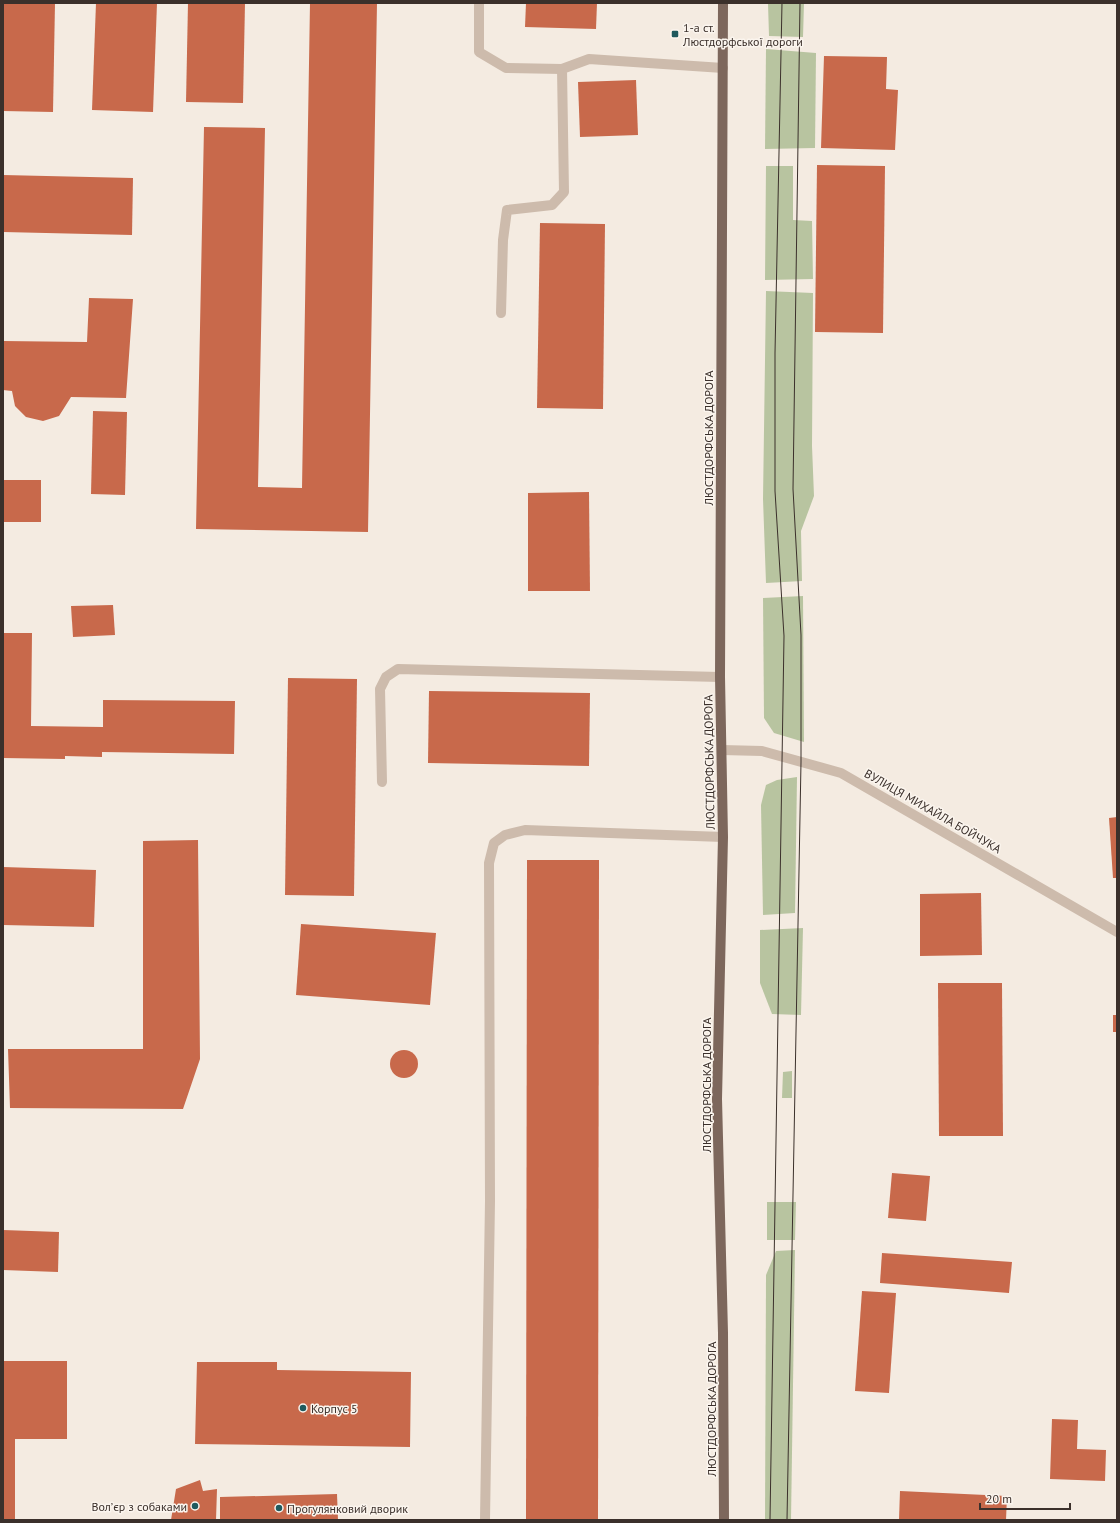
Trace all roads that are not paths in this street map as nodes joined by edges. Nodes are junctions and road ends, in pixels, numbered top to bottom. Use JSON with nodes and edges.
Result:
{"nodes":[{"id":1,"x":479,"y":3,"type":"edge"},
{"id":2,"x":723,"y":3,"type":"edge"},
{"id":3,"x":723,"y":68,"type":"junction"},
{"id":4,"x":562,"y":69,"type":"junction"},
{"id":5,"x":501,"y":313,"type":"dead end"},
{"id":6,"x":720,"y":677,"type":"junction"},
{"id":7,"x":722,"y":750,"type":"junction"},
{"id":8,"x":382,"y":782,"type":"dead end"},
{"id":9,"x":723,"y":837,"type":"junction"},
{"id":10,"x":1117,"y":932,"type":"edge"},
{"id":11,"x":485,"y":1520,"type":"edge"},
{"id":12,"x":724,"y":1520,"type":"edge"}],
"edges":[{"from":1,"to":4,"type":"street"},
{"from":2,"to":3,"type":"main road","name":"ЛЮСТДОРФСЬКА ДОРОГА"},
{"from":3,"to":4,"type":"street"},
{"from":3,"to":6,"type":"main road","name":"ЛЮСТДОРФСЬКА ДОРОГА"},
{"from":4,"to":5,"type":"street"},
{"from":6,"to":7,"type":"main road","name":"ЛЮСТДОРФСЬКА ДОРОГА"},
{"from":6,"to":8,"type":"street"},
{"from":7,"to":9,"type":"main road","name":"ЛЮСТДОРФСЬКА ДОРОГА"},
{"from":7,"to":10,"type":"street","name":"ВУЛИЦЯ МИХАЙЛА БОЙЧУКА"},
{"from":9,"to":11,"type":"street"},
{"from":9,"to":12,"type":"main road","name":"ЛЮСТДОРФСЬКА ДОРОГА"}]}
